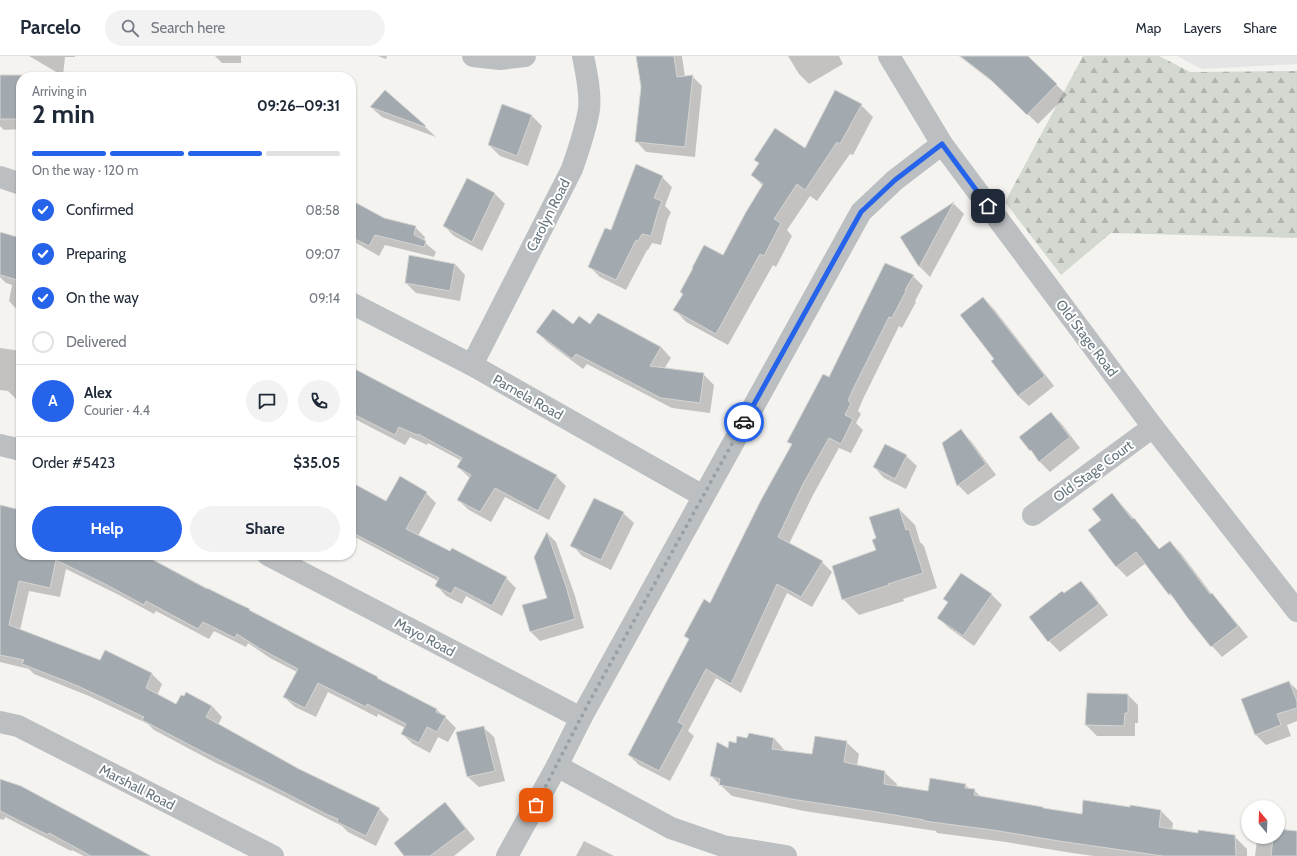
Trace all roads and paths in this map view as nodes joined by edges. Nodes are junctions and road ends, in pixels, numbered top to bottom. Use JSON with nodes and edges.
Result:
{"nodes":[{"id":1,"x":473,"y":56,"type":"edge"},
{"id":2,"x":525,"y":56,"type":"edge"},
{"id":3,"x":583,"y":56,"type":"edge"},
{"id":4,"x":898,"y":61,"type":"edge"},
{"id":5,"x":942,"y":144,"type":"junction"},
{"id":6,"x":0,"y":177,"type":"edge"},
{"id":7,"x":16,"y":182,"type":"edge"},
{"id":8,"x":356,"y":306,"type":"edge"},
{"id":9,"x":472,"y":365,"type":"junction"},
{"id":10,"x":1153,"y":427,"type":"junction"},
{"id":11,"x":0,"y":445,"type":"edge"},
{"id":12,"x":16,"y":449,"type":"edge"},
{"id":13,"x":703,"y":496,"type":"junction"},
{"id":14,"x":1033,"y":515,"type":"dead end"},
{"id":15,"x":278,"y":560,"type":"edge"},
{"id":16,"x":1297,"y":611,"type":"edge"},
{"id":17,"x":581,"y":718,"type":"junction"},
{"id":18,"x":0,"y":722,"type":"edge"},
{"id":19,"x":557,"y":766,"type":"junction"},
{"id":20,"x":273,"y":856,"type":"edge"},
{"id":21,"x":507,"y":856,"type":"edge"},
{"id":22,"x":786,"y":856,"type":"edge"}],
"edges":[{"from":1,"to":2,"type":"street"},
{"from":3,"to":9,"type":"street","name":"Carolyn Road"},
{"from":4,"to":5,"type":"street","name":"Old Stage Road"},
{"from":5,"to":10,"type":"street","name":"Old Stage Road"},
{"from":5,"to":13,"type":"street"},
{"from":6,"to":7,"type":"street"},
{"from":8,"to":9,"type":"street","name":"Pamela Road"},
{"from":9,"to":13,"type":"street","name":"Pamela Road"},
{"from":10,"to":14,"type":"street","name":"Old Stage Court"},
{"from":10,"to":16,"type":"street","name":"Old Stage Road"},
{"from":11,"to":12,"type":"street"},
{"from":13,"to":17,"type":"street"},
{"from":15,"to":17,"type":"street","name":"Mayo Road"},
{"from":17,"to":19,"type":"street"},
{"from":18,"to":20,"type":"street","name":"Marshall Road"},
{"from":19,"to":21,"type":"street"},
{"from":19,"to":22,"type":"street"}]}
